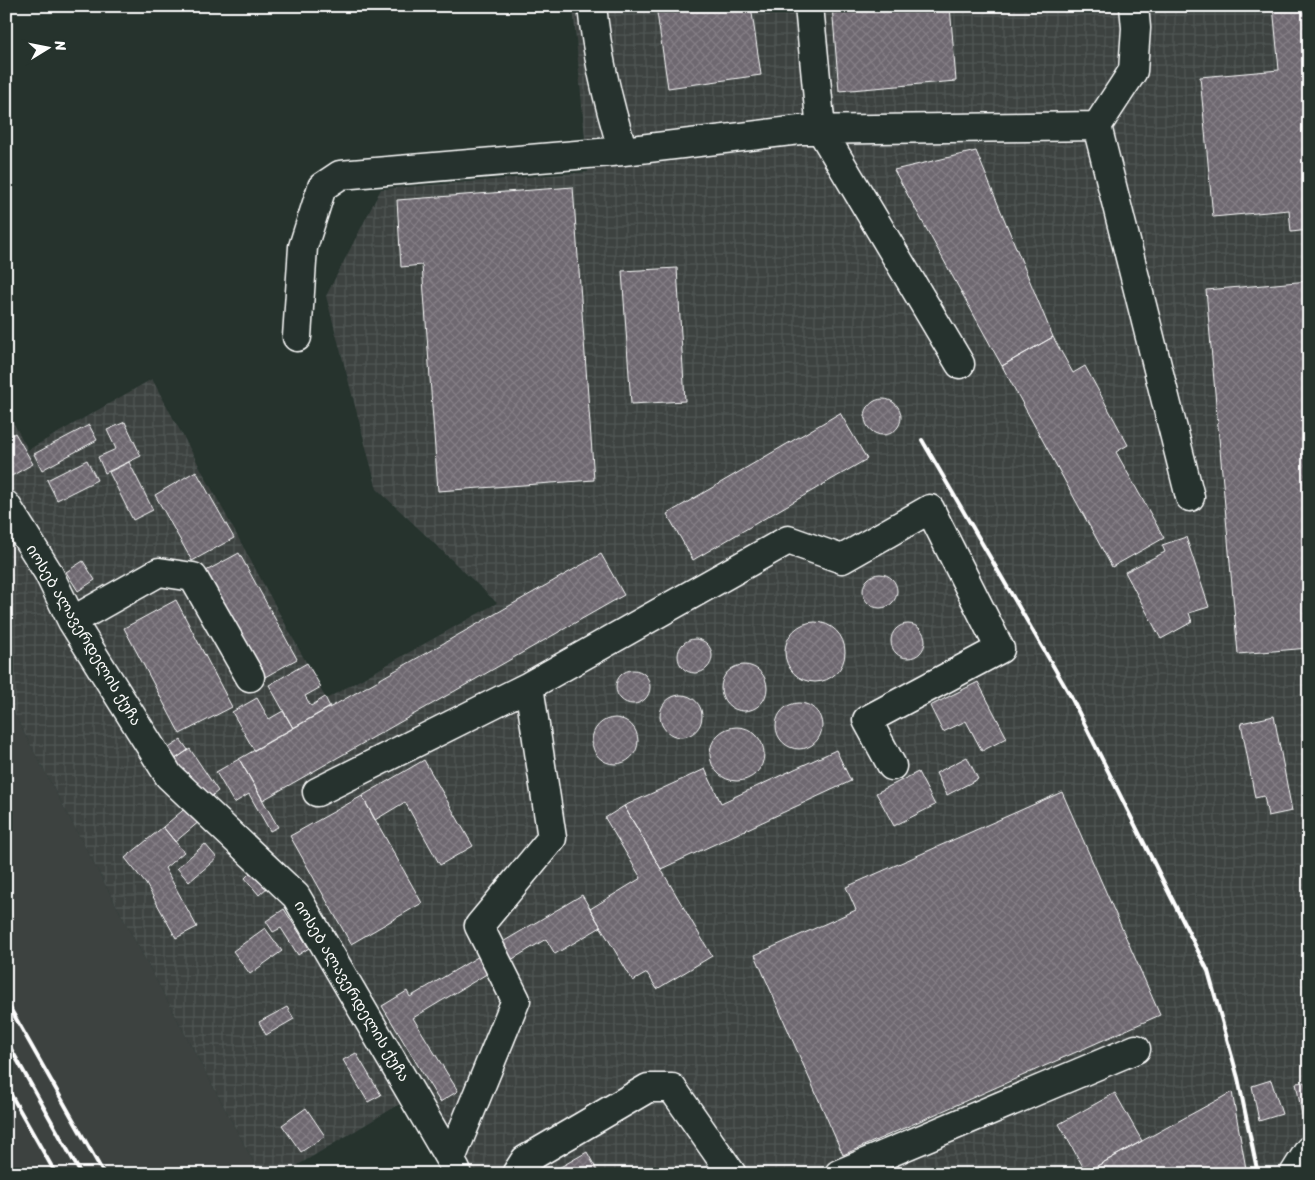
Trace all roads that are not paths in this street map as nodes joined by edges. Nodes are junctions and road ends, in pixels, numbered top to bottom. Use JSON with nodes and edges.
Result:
{"nodes":[{"id":1,"x":592,"y":6,"type":"edge"},
{"id":2,"x":809,"y":6,"type":"edge"},
{"id":3,"x":1134,"y":6,"type":"edge"},
{"id":4,"x":1097,"y":126,"type":"junction"},
{"id":5,"x":821,"y":130,"type":"junction"},
{"id":6,"x":623,"y":151,"type":"junction"},
{"id":7,"x":297,"y":337,"type":"dead end"},
{"id":8,"x":960,"y":364,"type":"dead end"},
{"id":9,"x":1190,"y":497,"type":"dead end"},
{"id":10,"x":6,"y":505,"type":"edge"},
{"id":11,"x":72,"y":621,"type":"junction"},
{"id":12,"x":250,"y":677,"type":"dead end"},
{"id":13,"x":529,"y":686,"type":"junction"},
{"id":14,"x":892,"y":766,"type":"dead end"},
{"id":15,"x":317,"y":792,"type":"dead end"},
{"id":16,"x":1136,"y":1049,"type":"dead end"},
{"id":17,"x":1309,"y":1150,"type":"edge"},
{"id":18,"x":454,"y":1166,"type":"edge"},
{"id":19,"x":516,"y":1174,"type":"edge"},
{"id":20,"x":732,"y":1174,"type":"edge"},
{"id":21,"x":839,"y":1174,"type":"edge"},
{"id":22,"x":1294,"y":1174,"type":"edge"}],
"edges":[{"from":1,"to":6,"type":"street"},
{"from":2,"to":5,"type":"street"},
{"from":3,"to":4,"type":"street"},
{"from":4,"to":5,"type":"street"},
{"from":4,"to":9,"type":"street"},
{"from":5,"to":6,"type":"street"},
{"from":5,"to":8,"type":"street"},
{"from":6,"to":7,"type":"street"},
{"from":10,"to":11,"type":"street","name":"იოსებ ალავერდელის ქუჩა"},
{"from":11,"to":12,"type":"street"},
{"from":11,"to":18,"type":"street","name":"იოსებ ალავერდელის ქუჩა"},
{"from":13,"to":14,"type":"street"},
{"from":13,"to":15,"type":"street"},
{"from":13,"to":18,"type":"street"},
{"from":16,"to":21,"type":"street"},
{"from":17,"to":22,"type":"street"},
{"from":19,"to":20,"type":"street"}]}
